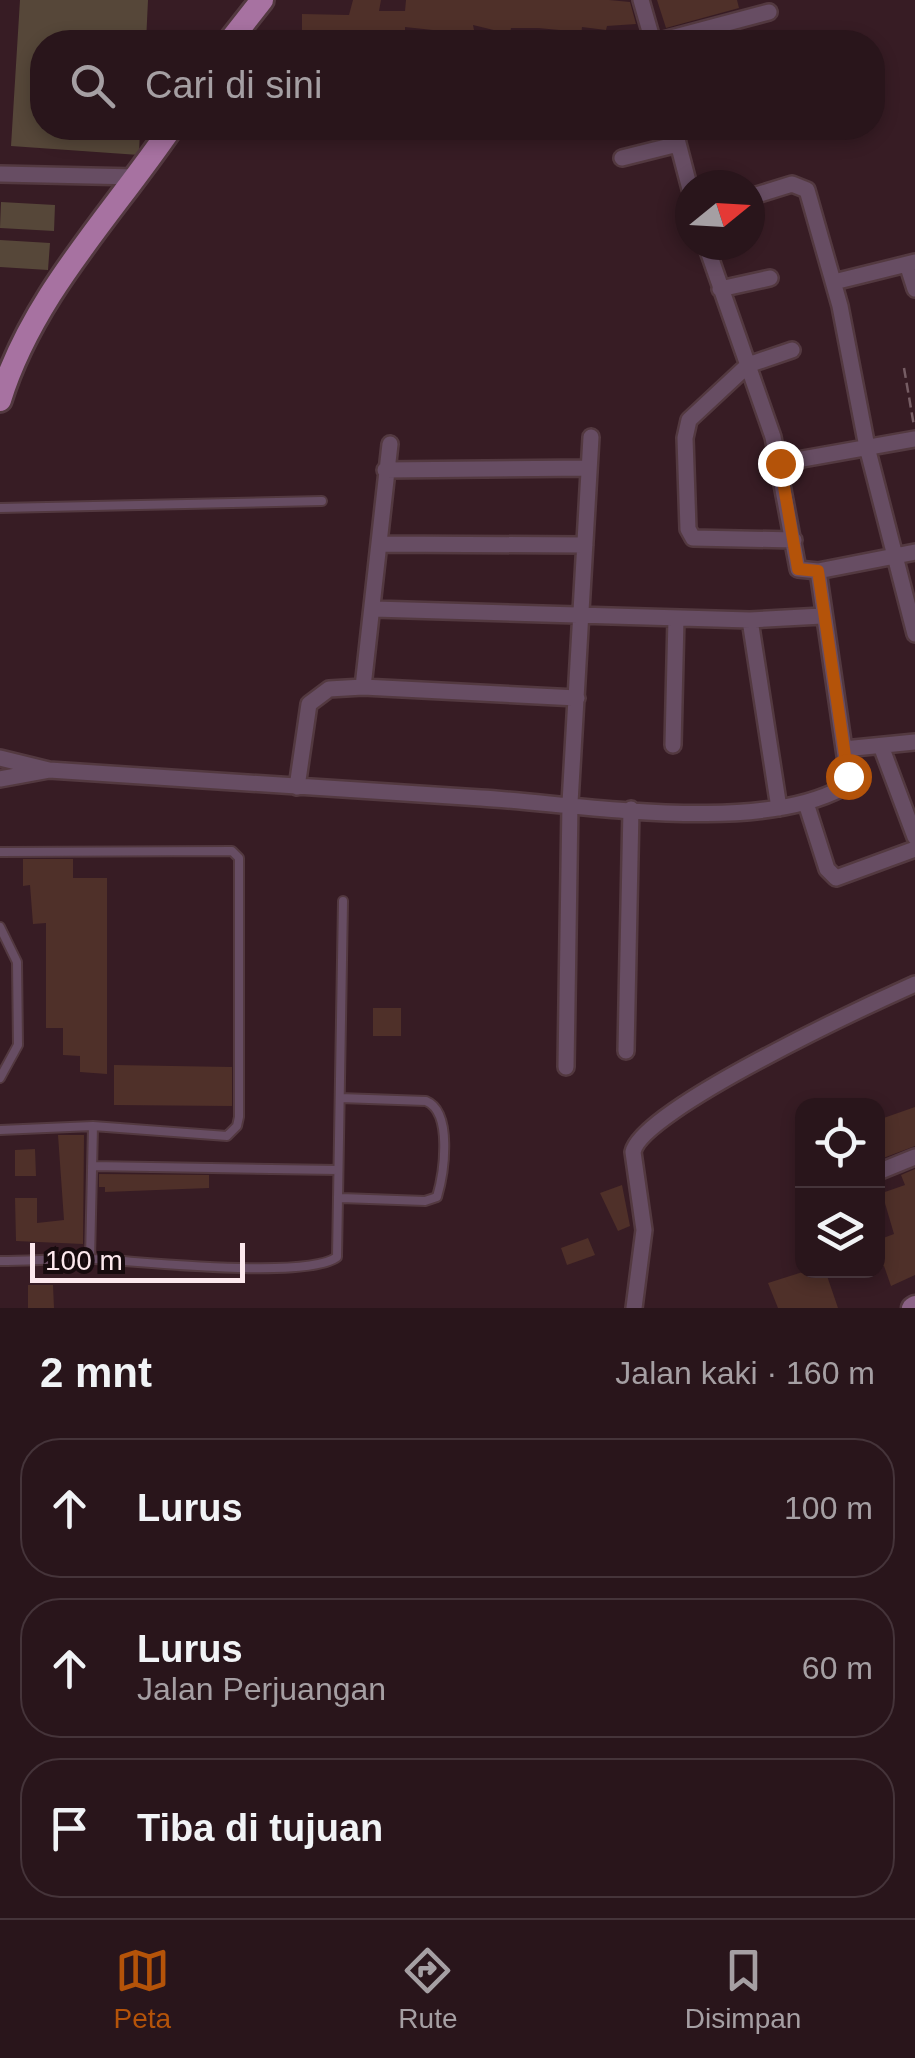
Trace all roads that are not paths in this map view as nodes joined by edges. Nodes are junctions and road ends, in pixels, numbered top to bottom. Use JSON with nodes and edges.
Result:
{"nodes":[{"id":1,"x":262,"y":0,"type":"edge"},
{"id":2,"x":641,"y":0,"type":"edge"},
{"id":3,"x":769,"y":12,"type":"dead end"},
{"id":4,"x":238,"y":30,"type":"edge"},
{"id":5,"x":650,"y":30,"type":"edge"},
{"id":6,"x":700,"y":30,"type":"edge"},
{"id":7,"x":162,"y":140,"type":"edge"},
{"id":8,"x":664,"y":140,"type":"edge"},
{"id":9,"x":677,"y":140,"type":"edge"},
{"id":10,"x":622,"y":158,"type":"dead end"},
{"id":11,"x":685,"y":170,"type":"edge"},
{"id":12,"x":0,"y":174,"type":"edge"},
{"id":13,"x":137,"y":178,"type":"junction"},
{"id":14,"x":765,"y":193,"type":"edge"},
{"id":15,"x":711,"y":260,"type":"edge"},
{"id":16,"x":911,"y":263,"type":"edge"},
{"id":17,"x":770,"y":278,"type":"dead end"},
{"id":18,"x":834,"y":282,"type":"junction"},
{"id":19,"x":720,"y":289,"type":"junction"},
{"id":20,"x":915,"y":290,"type":"edge"},
{"id":21,"x":792,"y":350,"type":"dead end"},
{"id":22,"x":748,"y":365,"type":"junction"},
{"id":23,"x":0,"y":400,"type":"edge"},
{"id":24,"x":591,"y":436,"type":"dead end"},
{"id":25,"x":915,"y":436,"type":"edge"},
{"id":26,"x":390,"y":444,"type":"dead end"},
{"id":27,"x":867,"y":447,"type":"junction"},
{"id":28,"x":780,"y":463,"type":"junction"},
{"id":29,"x":589,"y":468,"type":"junction"},
{"id":30,"x":386,"y":470,"type":"junction"},
{"id":31,"x":322,"y":501,"type":"dead end"},
{"id":32,"x":0,"y":508,"type":"edge"},
{"id":33,"x":794,"y":540,"type":"junction"},
{"id":34,"x":381,"y":544,"type":"junction"},
{"id":35,"x":585,"y":545,"type":"junction"},
{"id":36,"x":915,"y":552,"type":"edge"},
{"id":37,"x":896,"y":556,"type":"junction"},
{"id":38,"x":818,"y":571,"type":"junction"},
{"id":39,"x":374,"y":609,"type":"junction"},
{"id":40,"x":582,"y":616,"type":"junction"},
{"id":41,"x":822,"y":616,"type":"junction"},
{"id":42,"x":676,"y":618,"type":"junction"},
{"id":43,"x":750,"y":620,"type":"junction"},
{"id":44,"x":915,"y":634,"type":"edge"},
{"id":45,"x":363,"y":687,"type":"junction"},
{"id":46,"x":578,"y":698,"type":"junction"},
{"id":47,"x":915,"y":742,"type":"edge"},
{"id":48,"x":673,"y":744,"type":"dead end"},
{"id":49,"x":881,"y":746,"type":"junction"},
{"id":50,"x":844,"y":749,"type":"junction"},
{"id":51,"x":0,"y":758,"type":"edge"},
{"id":52,"x":49,"y":770,"type":"junction"},
{"id":53,"x":0,"y":779,"type":"edge"},
{"id":54,"x":297,"y":787,"type":"junction"},
{"id":55,"x":806,"y":802,"type":"junction"},
{"id":56,"x":570,"y":803,"type":"junction"},
{"id":57,"x":779,"y":808,"type":"junction"},
{"id":58,"x":631,"y":809,"type":"junction"},
{"id":59,"x":915,"y":837,"type":"edge"},
{"id":60,"x":915,"y":849,"type":"edge"},
{"id":61,"x":0,"y":852,"type":"edge"},
{"id":62,"x":343,"y":901,"type":"dead end"},
{"id":63,"x":0,"y":927,"type":"edge"},
{"id":64,"x":915,"y":984,"type":"edge"},
{"id":65,"x":626,"y":1051,"type":"dead end"},
{"id":66,"x":566,"y":1067,"type":"dead end"},
{"id":67,"x":0,"y":1078,"type":"edge"},
{"id":68,"x":340,"y":1098,"type":"junction"},
{"id":69,"x":94,"y":1126,"type":"junction"},
{"id":70,"x":0,"y":1130,"type":"edge"},
{"id":71,"x":915,"y":1157,"type":"edge"},
{"id":72,"x":92,"y":1166,"type":"junction"},
{"id":73,"x":885,"y":1169,"type":"edge"},
{"id":74,"x":338,"y":1170,"type":"junction"},
{"id":75,"x":342,"y":1198,"type":"junction"},
{"id":76,"x":90,"y":1259,"type":"junction"},
{"id":77,"x":0,"y":1261,"type":"edge"},
{"id":78,"x":634,"y":1308,"type":"edge"}],
"edges":[{"from":1,"to":4,"type":"main road"},
{"from":2,"to":5,"type":"street"},
{"from":3,"to":6,"type":"street"},
{"from":7,"to":13,"type":"main road"},
{"from":8,"to":10,"type":"street"},
{"from":9,"to":11,"type":"street"},
{"from":12,"to":13,"type":"street"},
{"from":13,"to":23,"type":"main road"},
{"from":14,"to":18,"type":"street"},
{"from":15,"to":19,"type":"street"},
{"from":16,"to":18,"type":"street"},
{"from":16,"to":20,"type":"street"},
{"from":17,"to":19,"type":"street"},
{"from":18,"to":27,"type":"street"},
{"from":19,"to":22,"type":"street"},
{"from":21,"to":22,"type":"street"},
{"from":22,"to":28,"type":"street"},
{"from":22,"to":33,"type":"street"},
{"from":24,"to":29,"type":"street"},
{"from":25,"to":27,"type":"street"},
{"from":26,"to":30,"type":"street"},
{"from":27,"to":28,"type":"street"},
{"from":27,"to":37,"type":"street"},
{"from":28,"to":33,"type":"street"},
{"from":29,"to":30,"type":"street"},
{"from":29,"to":35,"type":"street"},
{"from":30,"to":34,"type":"street"},
{"from":31,"to":32,"type":"lane"},
{"from":33,"to":38,"type":"street"},
{"from":34,"to":35,"type":"street"},
{"from":34,"to":39,"type":"street"},
{"from":35,"to":40,"type":"street"},
{"from":36,"to":37,"type":"street"},
{"from":37,"to":38,"type":"street"},
{"from":37,"to":44,"type":"street"},
{"from":38,"to":41,"type":"street"},
{"from":39,"to":40,"type":"street"},
{"from":39,"to":45,"type":"street"},
{"from":40,"to":42,"type":"street"},
{"from":40,"to":46,"type":"street"},
{"from":41,"to":43,"type":"street"},
{"from":41,"to":50,"type":"street"},
{"from":42,"to":43,"type":"street"},
{"from":42,"to":48,"type":"street"},
{"from":43,"to":57,"type":"street"},
{"from":45,"to":46,"type":"street"},
{"from":45,"to":54,"type":"street"},
{"from":46,"to":56,"type":"street"},
{"from":47,"to":49,"type":"street"},
{"from":49,"to":50,"type":"street"},
{"from":49,"to":59,"type":"street"},
{"from":50,"to":55,"type":"street"},
{"from":51,"to":52,"type":"street"},
{"from":52,"to":53,"type":"street"},
{"from":52,"to":54,"type":"street"},
{"from":54,"to":56,"type":"street"},
{"from":55,"to":57,"type":"street"},
{"from":55,"to":60,"type":"street"},
{"from":56,"to":58,"type":"street"},
{"from":56,"to":66,"type":"street"},
{"from":57,"to":58,"type":"street"},
{"from":58,"to":65,"type":"street"},
{"from":61,"to":69,"type":"lane"},
{"from":62,"to":68,"type":"lane"},
{"from":63,"to":67,"type":"lane"},
{"from":64,"to":78,"type":"street"},
{"from":68,"to":74,"type":"lane"},
{"from":68,"to":75,"type":"lane"},
{"from":69,"to":70,"type":"lane"},
{"from":69,"to":72,"type":"lane"},
{"from":71,"to":73,"type":"street"},
{"from":72,"to":74,"type":"lane"},
{"from":72,"to":76,"type":"lane"},
{"from":74,"to":75,"type":"lane"},
{"from":75,"to":76,"type":"lane"},
{"from":76,"to":77,"type":"lane"}]}
